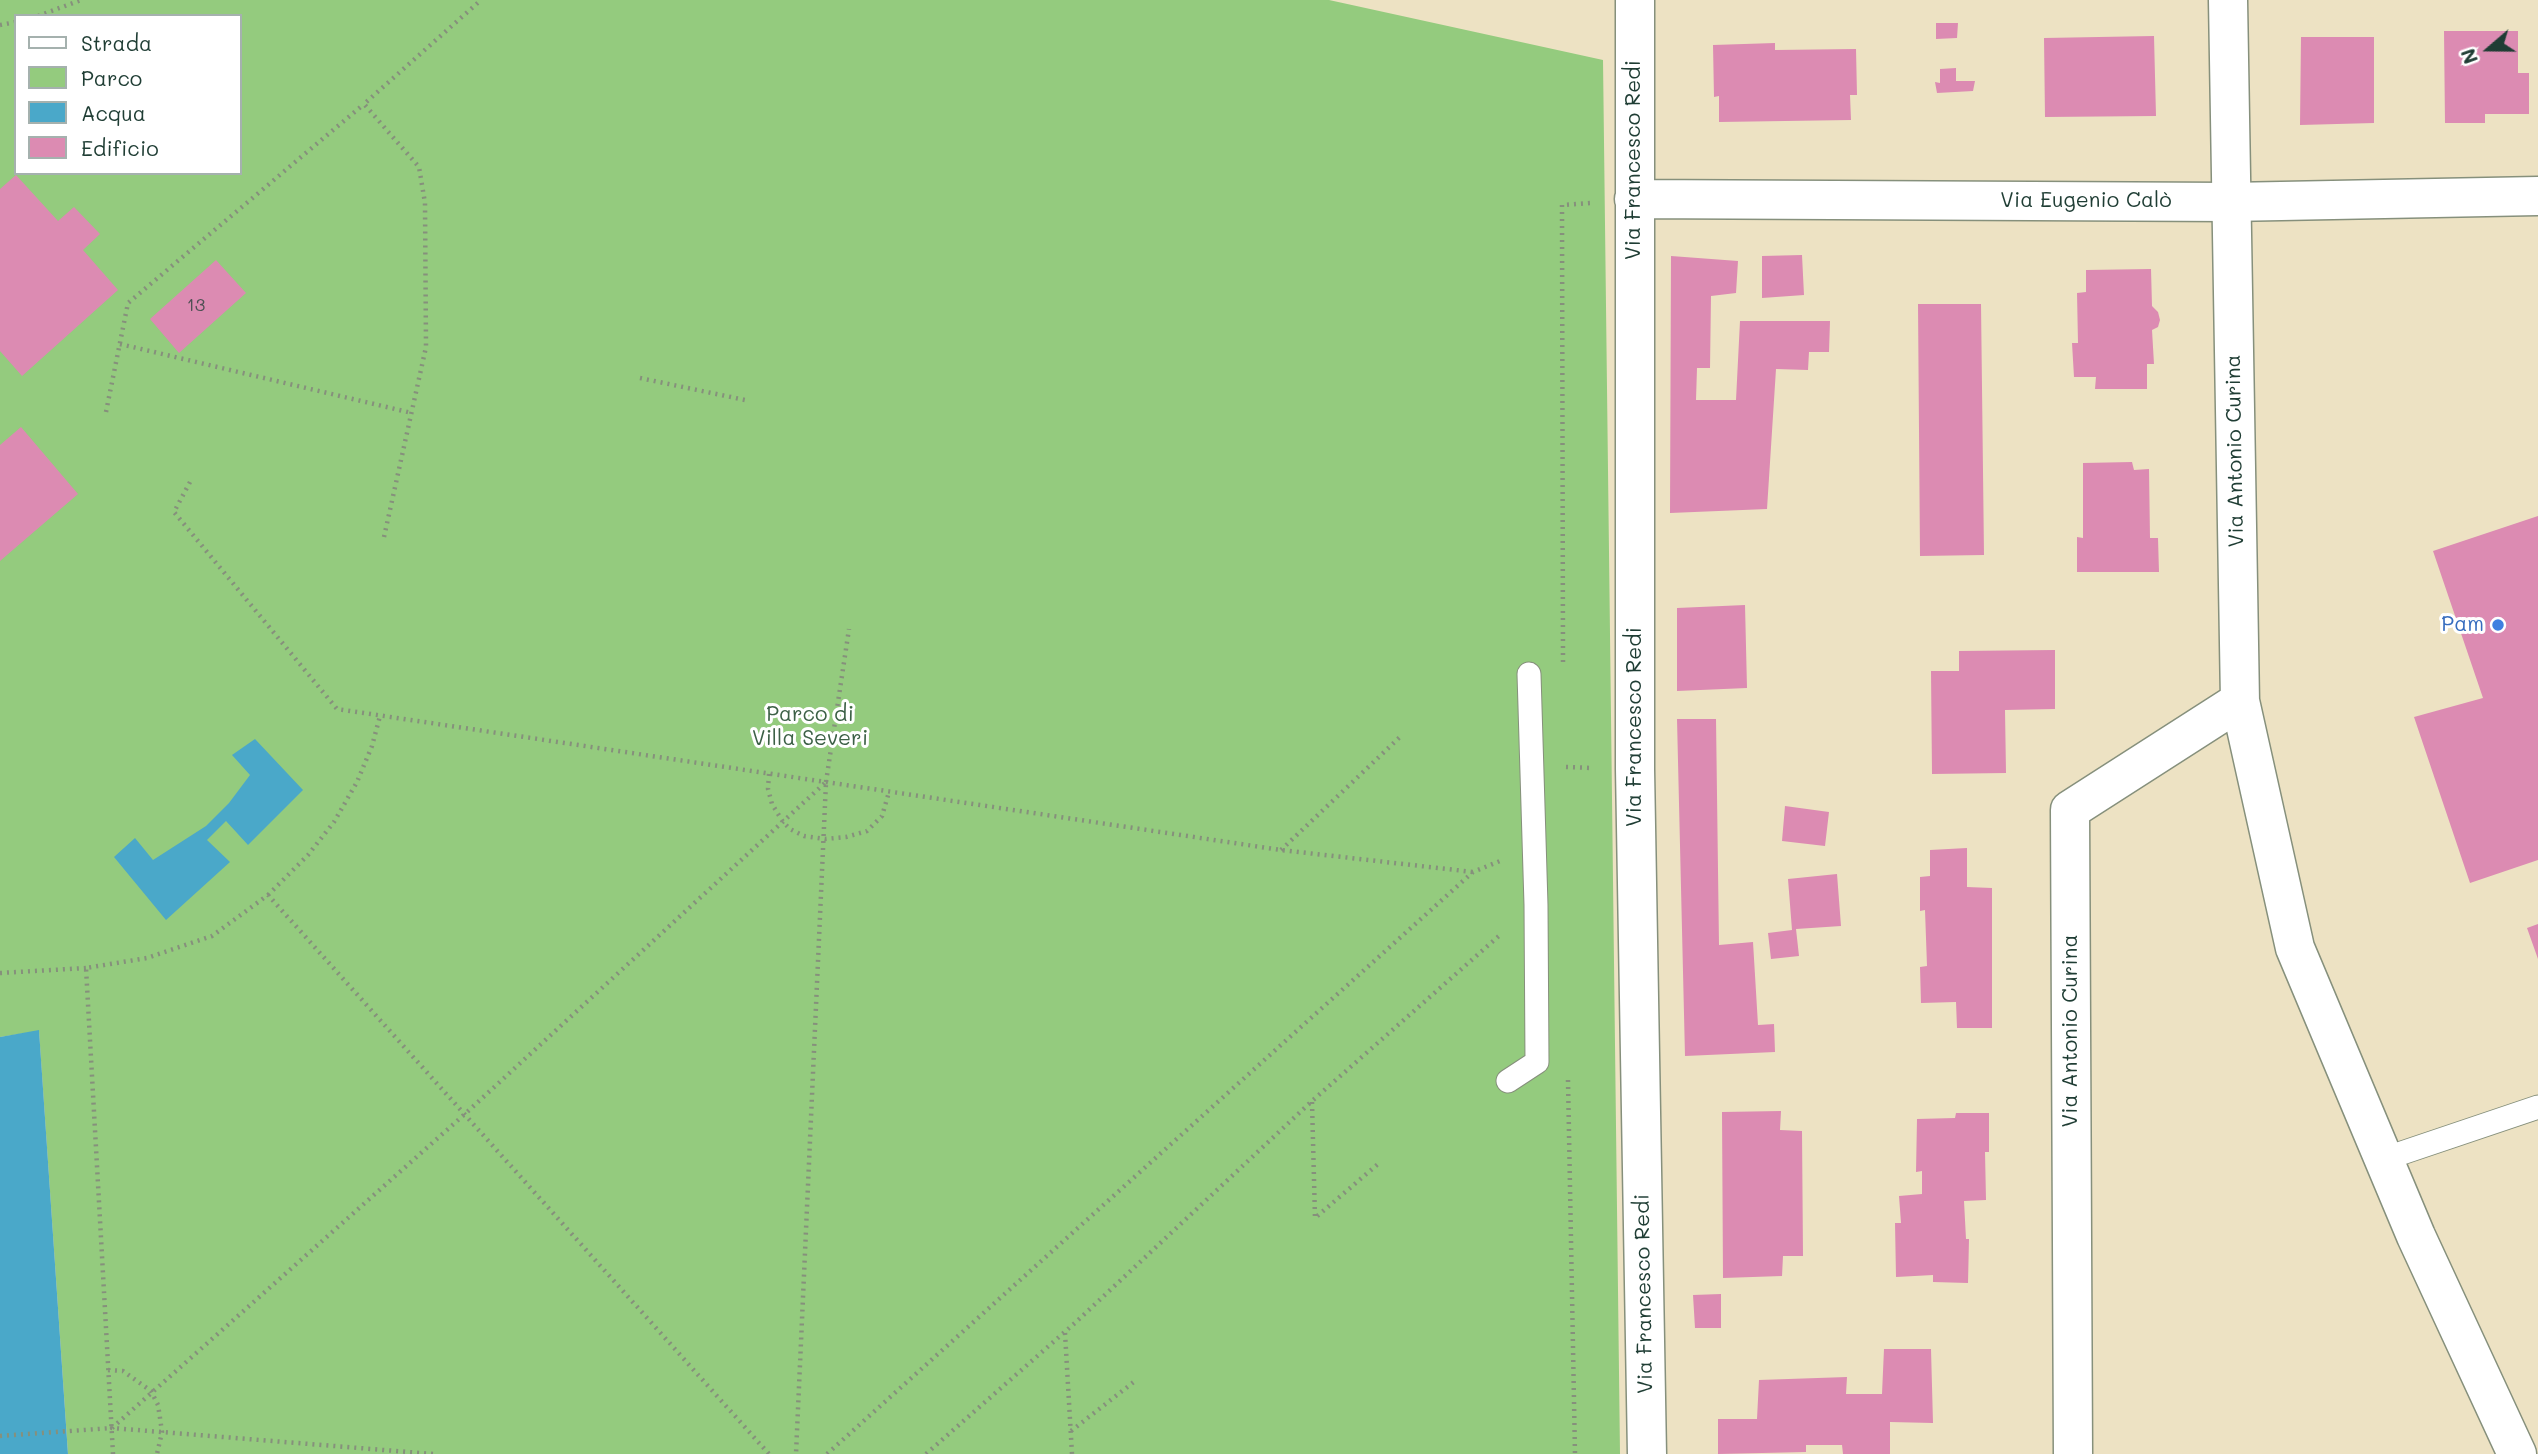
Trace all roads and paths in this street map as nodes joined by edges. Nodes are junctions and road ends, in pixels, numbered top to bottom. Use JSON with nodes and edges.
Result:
{"nodes":[{"id":1,"x":81,"y":0,"type":"edge"},
{"id":2,"x":481,"y":0,"type":"edge"},
{"id":3,"x":1635,"y":0,"type":"edge"},
{"id":4,"x":2228,"y":0,"type":"edge"},
{"id":5,"x":43,"y":14,"type":"edge"},
{"id":6,"x":365,"y":104,"type":"junction"},
{"id":7,"x":2538,"y":196,"type":"edge"},
{"id":8,"x":1633,"y":200,"type":"junction"},
{"id":9,"x":2230,"y":202,"type":"junction"},
{"id":10,"x":120,"y":344,"type":"junction"},
{"id":11,"x":640,"y":378,"type":"dead end"},
{"id":12,"x":745,"y":400,"type":"dead end"},
{"id":13,"x":106,"y":412,"type":"dead end"},
{"id":14,"x":411,"y":413,"type":"junction"},
{"id":15,"x":190,"y":482,"type":"dead end"},
{"id":16,"x":384,"y":537,"type":"dead end"},
{"id":17,"x":849,"y":629,"type":"dead end"},
{"id":18,"x":1563,"y":671,"type":"dead end"},
{"id":19,"x":1529,"y":674,"type":"dead end"},
{"id":20,"x":2240,"y":701,"type":"junction"},
{"id":21,"x":380,"y":716,"type":"junction"},
{"id":22,"x":1401,"y":736,"type":"dead end"},
{"id":23,"x":1563,"y":767,"type":"dead end"},
{"id":24,"x":1635,"y":769,"type":"junction"},
{"id":25,"x":769,"y":774,"type":"junction"},
{"id":26,"x":826,"y":782,"type":"junction"},
{"id":27,"x":889,"y":792,"type":"junction"},
{"id":28,"x":783,"y":822,"type":"junction"},
{"id":29,"x":825,"y":839,"type":"junction"},
{"id":30,"x":1533,"y":848,"type":"junction"},
{"id":31,"x":1281,"y":850,"type":"junction"},
{"id":32,"x":1473,"y":872,"type":"junction"},
{"id":33,"x":268,"y":895,"type":"junction"},
{"id":34,"x":1536,"y":905,"type":"junction"},
{"id":35,"x":86,"y":968,"type":"junction"},
{"id":36,"x":0,"y":973,"type":"edge"},
{"id":37,"x":1568,"y":1078,"type":"dead end"},
{"id":38,"x":1508,"y":1080,"type":"dead end"},
{"id":39,"x":1312,"y":1101,"type":"junction"},
{"id":40,"x":2538,"y":1107,"type":"edge"},
{"id":41,"x":466,"y":1113,"type":"junction"},
{"id":42,"x":2384,"y":1159,"type":"junction"},
{"id":43,"x":1378,"y":1164,"type":"dead end"},
{"id":44,"x":1065,"y":1332,"type":"junction"},
{"id":45,"x":108,"y":1370,"type":"junction"},
{"id":46,"x":1135,"y":1381,"type":"dead end"},
{"id":47,"x":151,"y":1391,"type":"junction"},
{"id":48,"x":112,"y":1428,"type":"junction"},
{"id":49,"x":162,"y":1432,"type":"junction"},
{"id":50,"x":1071,"y":1432,"type":"junction"},
{"id":51,"x":0,"y":1436,"type":"edge"},
{"id":52,"x":113,"y":1454,"type":"edge"},
{"id":53,"x":157,"y":1454,"type":"edge"},
{"id":54,"x":433,"y":1454,"type":"edge"},
{"id":55,"x":769,"y":1454,"type":"edge"},
{"id":56,"x":796,"y":1454,"type":"edge"},
{"id":57,"x":827,"y":1454,"type":"edge"},
{"id":58,"x":926,"y":1454,"type":"edge"},
{"id":59,"x":1072,"y":1454,"type":"edge"},
{"id":60,"x":1575,"y":1454,"type":"edge"},
{"id":61,"x":1647,"y":1454,"type":"edge"},
{"id":62,"x":2073,"y":1454,"type":"edge"},
{"id":63,"x":2516,"y":1454,"type":"edge"}],
"edges":[{"from":1,"to":5,"type":"path"},
{"from":2,"to":6,"type":"path"},
{"from":3,"to":8,"type":"street","name":"Via Francesco Redi"},
{"from":4,"to":9,"type":"street","name":"Via Antonio Curina"},
{"from":6,"to":10,"type":"path"},
{"from":6,"to":14,"type":"path"},
{"from":7,"to":9,"type":"street","name":"Via Eugenio Calò"},
{"from":8,"to":9,"type":"street","name":"Via Eugenio Calò"},
{"from":8,"to":18,"type":"path"},
{"from":8,"to":24,"type":"street","name":"Via Francesco Redi"},
{"from":9,"to":20,"type":"street","name":"Via Antonio Curina"},
{"from":10,"to":13,"type":"path"},
{"from":10,"to":14,"type":"path"},
{"from":11,"to":12,"type":"path"},
{"from":14,"to":16,"type":"path"},
{"from":15,"to":21,"type":"path"},
{"from":17,"to":26,"type":"path"},
{"from":19,"to":30,"type":"lane"},
{"from":20,"to":42,"type":"street","name":"Via Antonio Curina"},
{"from":20,"to":62,"type":"street","name":"Via Antonio Curina"},
{"from":21,"to":25,"type":"path"},
{"from":21,"to":33,"type":"path"},
{"from":22,"to":31,"type":"path"},
{"from":23,"to":24,"type":"path"},
{"from":24,"to":61,"type":"street","name":"Via Francesco Redi"},
{"from":25,"to":26,"type":"path"},
{"from":25,"to":28,"type":"path"},
{"from":26,"to":27,"type":"path"},
{"from":26,"to":28,"type":"path"},
{"from":26,"to":29,"type":"path"},
{"from":27,"to":29,"type":"path"},
{"from":27,"to":31,"type":"path"},
{"from":28,"to":29,"type":"path"},
{"from":28,"to":41,"type":"path"},
{"from":29,"to":56,"type":"path"},
{"from":30,"to":32,"type":"path"},
{"from":30,"to":34,"type":"lane"},
{"from":31,"to":32,"type":"path"},
{"from":32,"to":57,"type":"path"},
{"from":33,"to":35,"type":"path"},
{"from":33,"to":41,"type":"path"},
{"from":34,"to":38,"type":"lane"},
{"from":34,"to":39,"type":"path"},
{"from":35,"to":36,"type":"path"},
{"from":35,"to":45,"type":"path"},
{"from":37,"to":60,"type":"path"},
{"from":39,"to":43,"type":"path"},
{"from":39,"to":44,"type":"path"},
{"from":40,"to":42,"type":"lane"},
{"from":41,"to":47,"type":"path"},
{"from":41,"to":55,"type":"path"},
{"from":42,"to":63,"type":"street","name":"Via Antonio Curina"},
{"from":44,"to":50,"type":"path"},
{"from":44,"to":58,"type":"path"},
{"from":45,"to":47,"type":"path"},
{"from":45,"to":48,"type":"path"},
{"from":46,"to":50,"type":"path"},
{"from":47,"to":48,"type":"path"},
{"from":47,"to":49,"type":"path"},
{"from":48,"to":49,"type":"path"},
{"from":48,"to":51,"type":"path"},
{"from":48,"to":52,"type":"path"},
{"from":49,"to":53,"type":"path"},
{"from":49,"to":54,"type":"path"},
{"from":50,"to":59,"type":"path"}]}
